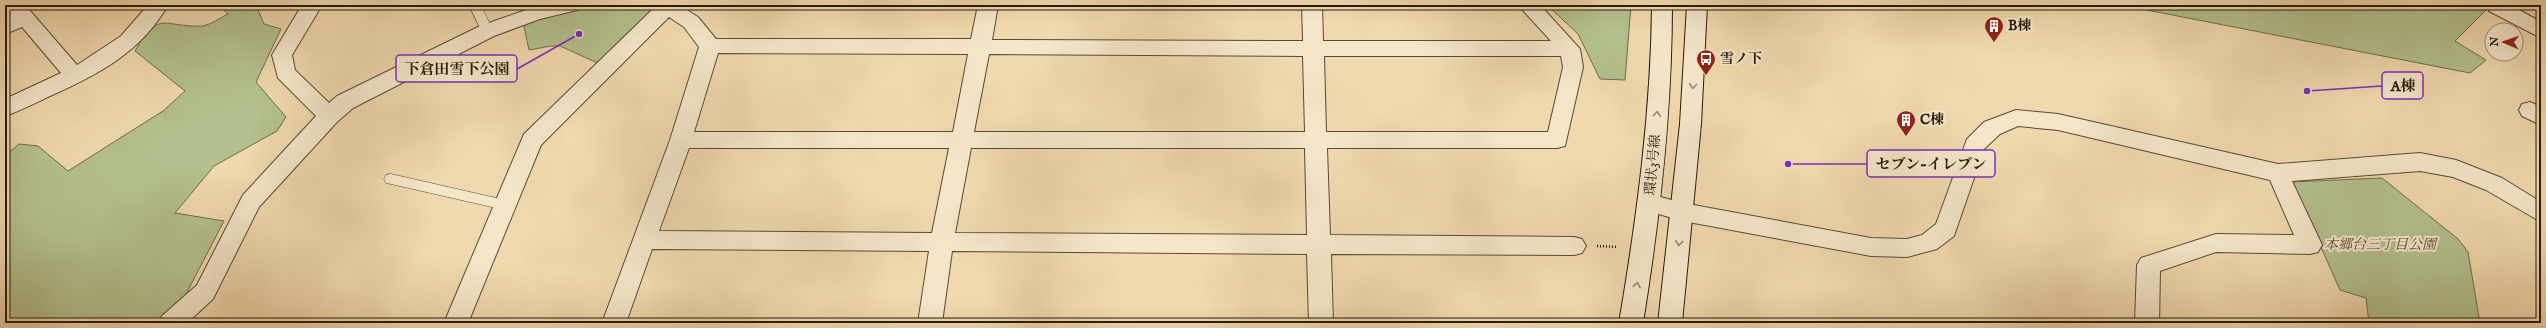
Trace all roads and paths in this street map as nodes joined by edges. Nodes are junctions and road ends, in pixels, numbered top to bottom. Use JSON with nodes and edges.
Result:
{"nodes":[{"id":1,"x":158,"y":5,"type":"edge"},
{"id":2,"x":312,"y":5,"type":"edge"},
{"id":3,"x":475,"y":5,"type":"edge"},
{"id":4,"x":570,"y":5,"type":"edge"},
{"id":5,"x":988,"y":5,"type":"edge"},
{"id":6,"x":1312,"y":5,"type":"edge"},
{"id":7,"x":1528,"y":5,"type":"edge"},
{"id":8,"x":1662,"y":5,"type":"edge"},
{"id":9,"x":1697,"y":5,"type":"edge"},
{"id":10,"x":665,"y":6,"type":"edge"},
{"id":11,"x":2496,"y":6,"type":"edge"},
{"id":12,"x":534,"y":9,"type":"edge"},
{"id":13,"x":20,"y":11,"type":"edge"},
{"id":14,"x":5,"y":27,"type":"edge"},
{"id":15,"x":487,"y":31,"type":"junction"},
{"id":16,"x":2541,"y":31,"type":"edge"},
{"id":17,"x":710,"y":46,"type":"junction"},
{"id":18,"x":979,"y":47,"type":"junction"},
{"id":19,"x":1314,"y":48,"type":"junction"},
{"id":20,"x":1570,"y":49,"type":"junction"},
{"id":21,"x":74,"y":75,"type":"junction"},
{"id":22,"x":5,"y":108,"type":"edge"},
{"id":23,"x":329,"y":116,"type":"junction"},
{"id":24,"x":681,"y":140,"type":"junction"},
{"id":25,"x":962,"y":140,"type":"junction"},
{"id":26,"x":1315,"y":140,"type":"junction"},
{"id":27,"x":2278,"y":173,"type":"junction"},
{"id":28,"x":391,"y":179,"type":"dead end"},
{"id":29,"x":1649,"y":203,"type":"junction"},
{"id":30,"x":505,"y":205,"type":"junction"},
{"id":31,"x":1683,"y":212,"type":"junction"},
{"id":32,"x":2541,"y":213,"type":"edge"},
{"id":33,"x":643,"y":240,"type":"junction"},
{"id":34,"x":942,"y":242,"type":"junction"},
{"id":35,"x":1317,"y":244,"type":"junction"},
{"id":36,"x":1585,"y":246,"type":"joint"},
{"id":37,"x":1621,"y":247,"type":"dead end"},
{"id":38,"x":170,"y":323,"type":"edge"},
{"id":39,"x":456,"y":323,"type":"edge"},
{"id":40,"x":614,"y":323,"type":"edge"},
{"id":41,"x":930,"y":323,"type":"edge"},
{"id":42,"x":1321,"y":323,"type":"edge"},
{"id":43,"x":1631,"y":323,"type":"edge"},
{"id":44,"x":1670,"y":323,"type":"edge"},
{"id":45,"x":2146,"y":323,"type":"edge"}],
"edges":[{"from":1,"to":21,"type":"street"},
{"from":2,"to":23,"type":"street"},
{"from":3,"to":15,"type":"lane"},
{"from":4,"to":12,"type":"street"},
{"from":5,"to":18,"type":"street"},
{"from":6,"to":19,"type":"street"},
{"from":7,"to":20,"type":"street"},
{"from":29,"to":8,"type":"street","name":"環状3号線","one_way":true},
{"from":9,"to":31,"type":"street","one_way":true},
{"from":10,"to":17,"type":"street"},
{"from":10,"to":30,"type":"street"},
{"from":11,"to":16,"type":"street"},
{"from":12,"to":15,"type":"street"},
{"from":13,"to":14,"type":"street"},
{"from":13,"to":21,"type":"street"},
{"from":15,"to":23,"type":"street"},
{"from":17,"to":18,"type":"street"},
{"from":17,"to":24,"type":"street"},
{"from":18,"to":19,"type":"street"},
{"from":18,"to":25,"type":"street"},
{"from":19,"to":20,"type":"street"},
{"from":19,"to":26,"type":"street"},
{"from":20,"to":26,"type":"street"},
{"from":21,"to":22,"type":"street"},
{"from":23,"to":38,"type":"street"},
{"from":24,"to":25,"type":"street"},
{"from":24,"to":33,"type":"street"},
{"from":25,"to":26,"type":"street"},
{"from":25,"to":34,"type":"street"},
{"from":26,"to":35,"type":"street"},
{"from":27,"to":31,"type":"street"},
{"from":27,"to":32,"type":"street"},
{"from":27,"to":45,"type":"street"},
{"from":28,"to":30,"type":"lane"},
{"from":29,"to":31,"type":"street"},
{"from":43,"to":29,"type":"street","name":"環状3号線","one_way":true},
{"from":30,"to":39,"type":"street"},
{"from":31,"to":44,"type":"street","one_way":true},
{"from":33,"to":34,"type":"street"},
{"from":33,"to":40,"type":"street"},
{"from":34,"to":35,"type":"street"},
{"from":34,"to":41,"type":"street"},
{"from":35,"to":36,"type":"street"},
{"from":35,"to":42,"type":"street"},
{"from":36,"to":37,"type":"path"}]}
